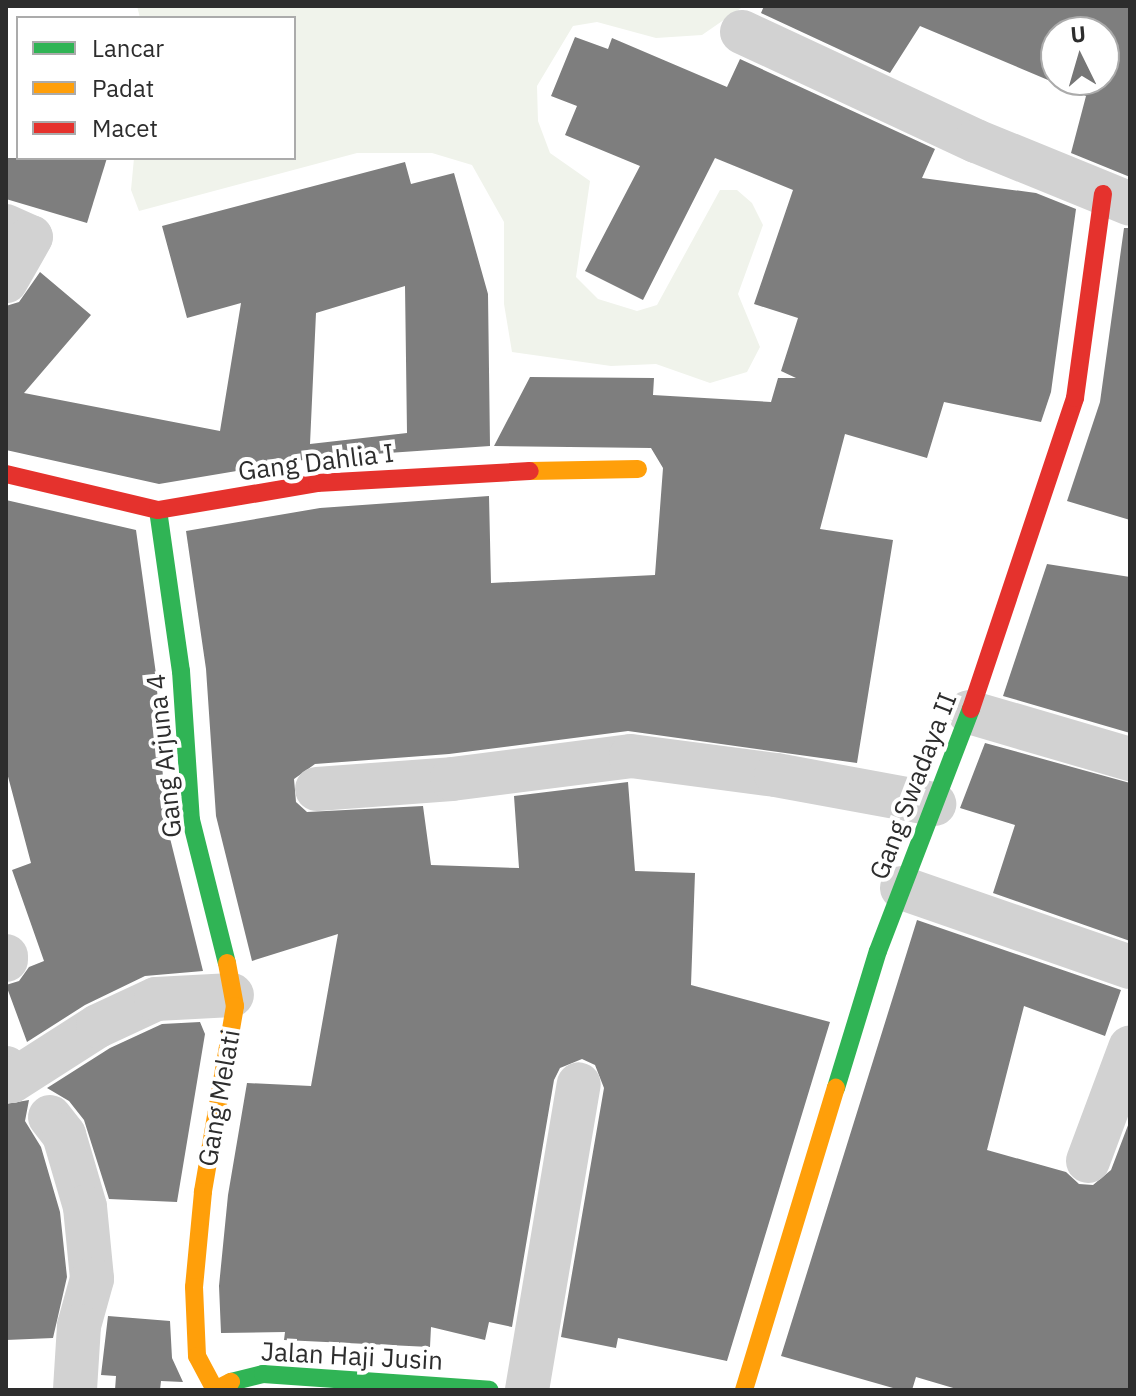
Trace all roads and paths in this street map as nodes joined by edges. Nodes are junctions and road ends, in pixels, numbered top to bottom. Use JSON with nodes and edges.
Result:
{"nodes":[{"id":1,"x":742,"y":32,"type":"dead end"},
{"id":2,"x":1116,"y":199,"type":"edge"},
{"id":3,"x":6,"y":226,"type":"edge"},
{"id":4,"x":6,"y":281,"type":"edge"},
{"id":5,"x":638,"y":469,"type":"dead end"},
{"id":6,"x":6,"y":474,"type":"edge"},
{"id":7,"x":158,"y":510,"type":"junction"},
{"id":8,"x":969,"y":712,"type":"junction"},
{"id":9,"x":1130,"y":759,"type":"edge"},
{"id":10,"x":317,"y":789,"type":"dead end"},
{"id":11,"x":934,"y":804,"type":"junction"},
{"id":12,"x":902,"y":888,"type":"junction"},
{"id":13,"x":1130,"y":967,"type":"edge"},
{"id":14,"x":232,"y":995,"type":"junction"},
{"id":15,"x":1130,"y":1048,"type":"edge"},
{"id":16,"x":9,"y":1074,"type":"edge"},
{"id":17,"x":579,"y":1084,"type":"dead end"},
{"id":18,"x":50,"y":1117,"type":"dead end"},
{"id":19,"x":1088,"y":1161,"type":"dead end"},
{"id":20,"x":75,"y":1390,"type":"edge"},
{"id":21,"x":215,"y":1390,"type":"edge"},
{"id":22,"x":489,"y":1390,"type":"edge"},
{"id":23,"x":527,"y":1390,"type":"edge"},
{"id":24,"x":744,"y":1390,"type":"edge"}],
"edges":[{"from":1,"to":2,"type":"street"},
{"from":2,"to":8,"type":"street","name":"Gang Swadaya II"},
{"from":3,"to":4,"type":"street"},
{"from":5,"to":7,"type":"street","name":"Gang Dahlia I"},
{"from":6,"to":7,"type":"street","name":"Gang Dahlia I"},
{"from":7,"to":14,"type":"street","name":"Gang Arjuna 4"},
{"from":8,"to":9,"type":"street"},
{"from":8,"to":11,"type":"street","name":"Gang Swadaya II"},
{"from":10,"to":11,"type":"street"},
{"from":11,"to":12,"type":"street","name":"Gang Swadaya II"},
{"from":12,"to":13,"type":"street"},
{"from":12,"to":24,"type":"street","name":"Gang Swadaya II"},
{"from":14,"to":16,"type":"street","name":"Gang Melati"},
{"from":14,"to":21,"type":"street","name":"Gang Melati"},
{"from":15,"to":19,"type":"street"},
{"from":17,"to":23,"type":"street"},
{"from":18,"to":20,"type":"street"},
{"from":21,"to":22,"type":"street","name":"Jalan Haji Jusin"}]}
